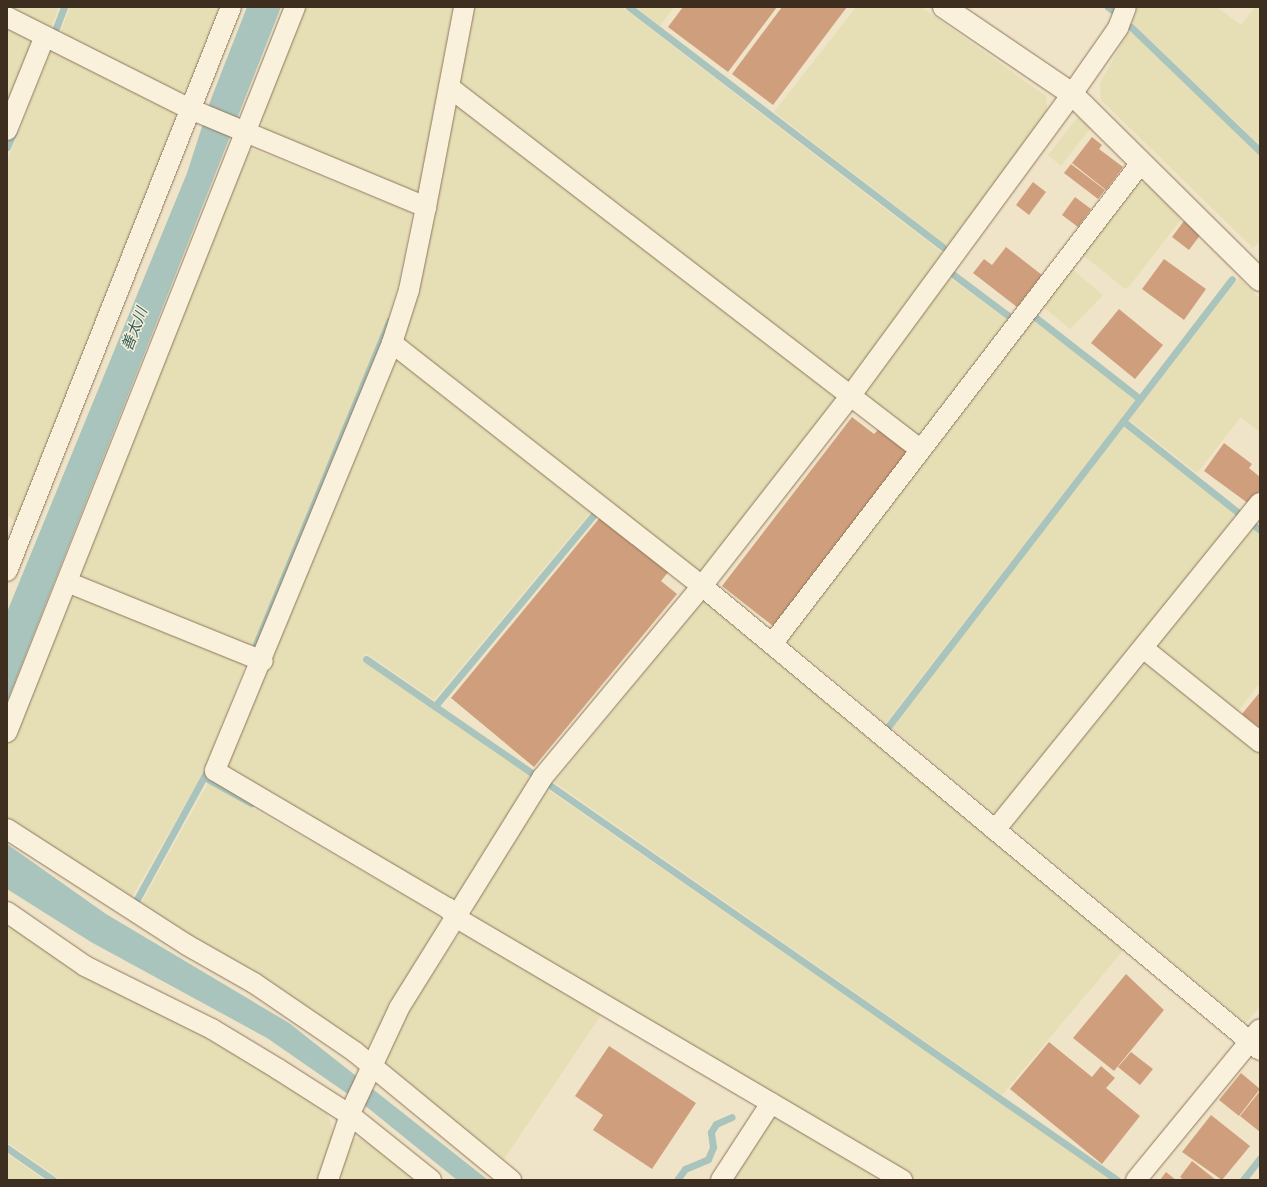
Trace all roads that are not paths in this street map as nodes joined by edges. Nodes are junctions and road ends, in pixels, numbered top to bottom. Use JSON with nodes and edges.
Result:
{"nodes":[{"id":1,"x":231,"y":7,"type":"edge"},
{"id":2,"x":295,"y":7,"type":"edge"},
{"id":3,"x":464,"y":7,"type":"edge"},
{"id":4,"x":944,"y":7,"type":"edge"},
{"id":5,"x":1126,"y":7,"type":"edge"},
{"id":6,"x":7,"y":17,"type":"edge"},
{"id":7,"x":44,"y":36,"type":"junction"},
{"id":8,"x":449,"y":87,"type":"junction"},
{"id":9,"x":1072,"y":94,"type":"junction"},
{"id":10,"x":195,"y":111,"type":"junction"},
{"id":11,"x":7,"y":130,"type":"edge"},
{"id":12,"x":242,"y":131,"type":"junction"},
{"id":13,"x":1141,"y":163,"type":"junction"},
{"id":14,"x":426,"y":207,"type":"junction"},
{"id":15,"x":1260,"y":280,"type":"edge"},
{"id":16,"x":392,"y":343,"type":"junction"},
{"id":17,"x":851,"y":395,"type":"junction"},
{"id":18,"x":921,"y":450,"type":"junction"},
{"id":19,"x":1260,"y":503,"type":"edge"},
{"id":20,"x":15,"y":527,"type":"edge"},
{"id":21,"x":7,"y":571,"type":"edge"},
{"id":22,"x":67,"y":582,"type":"junction"},
{"id":23,"x":702,"y":586,"type":"junction"},
{"id":24,"x":772,"y":644,"type":"junction"},
{"id":25,"x":1143,"y":648,"type":"junction"},
{"id":26,"x":263,"y":661,"type":"junction"},
{"id":27,"x":7,"y":732,"type":"edge"},
{"id":28,"x":1260,"y":742,"type":"edge"},
{"id":29,"x":7,"y":829,"type":"edge"},
{"id":30,"x":995,"y":830,"type":"junction"},
{"id":31,"x":7,"y":912,"type":"edge"},
{"id":32,"x":455,"y":917,"type":"junction"},
{"id":33,"x":1256,"y":1040,"type":"edge"},
{"id":34,"x":368,"y":1071,"type":"junction"},
{"id":35,"x":771,"y":1103,"type":"junction"},
{"id":36,"x":351,"y":1112,"type":"junction"},
{"id":37,"x":328,"y":1180,"type":"edge"},
{"id":38,"x":431,"y":1180,"type":"edge"},
{"id":39,"x":511,"y":1180,"type":"edge"},
{"id":40,"x":720,"y":1180,"type":"edge"},
{"id":41,"x":902,"y":1180,"type":"edge"},
{"id":42,"x":1136,"y":1180,"type":"edge"}],
"edges":[{"from":1,"to":10,"type":"street"},
{"from":2,"to":12,"type":"street"},
{"from":3,"to":8,"type":"street"},
{"from":4,"to":9,"type":"street"},
{"from":5,"to":9,"type":"street"},
{"from":6,"to":7,"type":"street"},
{"from":7,"to":10,"type":"street"},
{"from":7,"to":11,"type":"street"},
{"from":8,"to":14,"type":"street"},
{"from":8,"to":17,"type":"street"},
{"from":9,"to":13,"type":"street"},
{"from":9,"to":17,"type":"street"},
{"from":10,"to":12,"type":"street"},
{"from":10,"to":20,"type":"street"},
{"from":12,"to":14,"type":"street"},
{"from":12,"to":22,"type":"street"},
{"from":13,"to":15,"type":"street"},
{"from":13,"to":18,"type":"street"},
{"from":14,"to":16,"type":"street"},
{"from":16,"to":23,"type":"street"},
{"from":16,"to":26,"type":"street"},
{"from":17,"to":18,"type":"street"},
{"from":17,"to":23,"type":"street"},
{"from":18,"to":24,"type":"street"},
{"from":19,"to":25,"type":"street"},
{"from":20,"to":21,"type":"street"},
{"from":22,"to":26,"type":"street"},
{"from":22,"to":27,"type":"street"},
{"from":23,"to":24,"type":"street"},
{"from":23,"to":32,"type":"street"},
{"from":24,"to":30,"type":"street"},
{"from":25,"to":28,"type":"street"},
{"from":25,"to":30,"type":"street"},
{"from":26,"to":32,"type":"street"},
{"from":29,"to":34,"type":"street"},
{"from":30,"to":33,"type":"street"},
{"from":31,"to":36,"type":"street"},
{"from":32,"to":34,"type":"street"},
{"from":32,"to":35,"type":"street"},
{"from":33,"to":42,"type":"street"},
{"from":34,"to":36,"type":"street"},
{"from":34,"to":39,"type":"street"},
{"from":35,"to":40,"type":"street"},
{"from":35,"to":41,"type":"street"},
{"from":36,"to":37,"type":"street"},
{"from":36,"to":38,"type":"street"}]}
